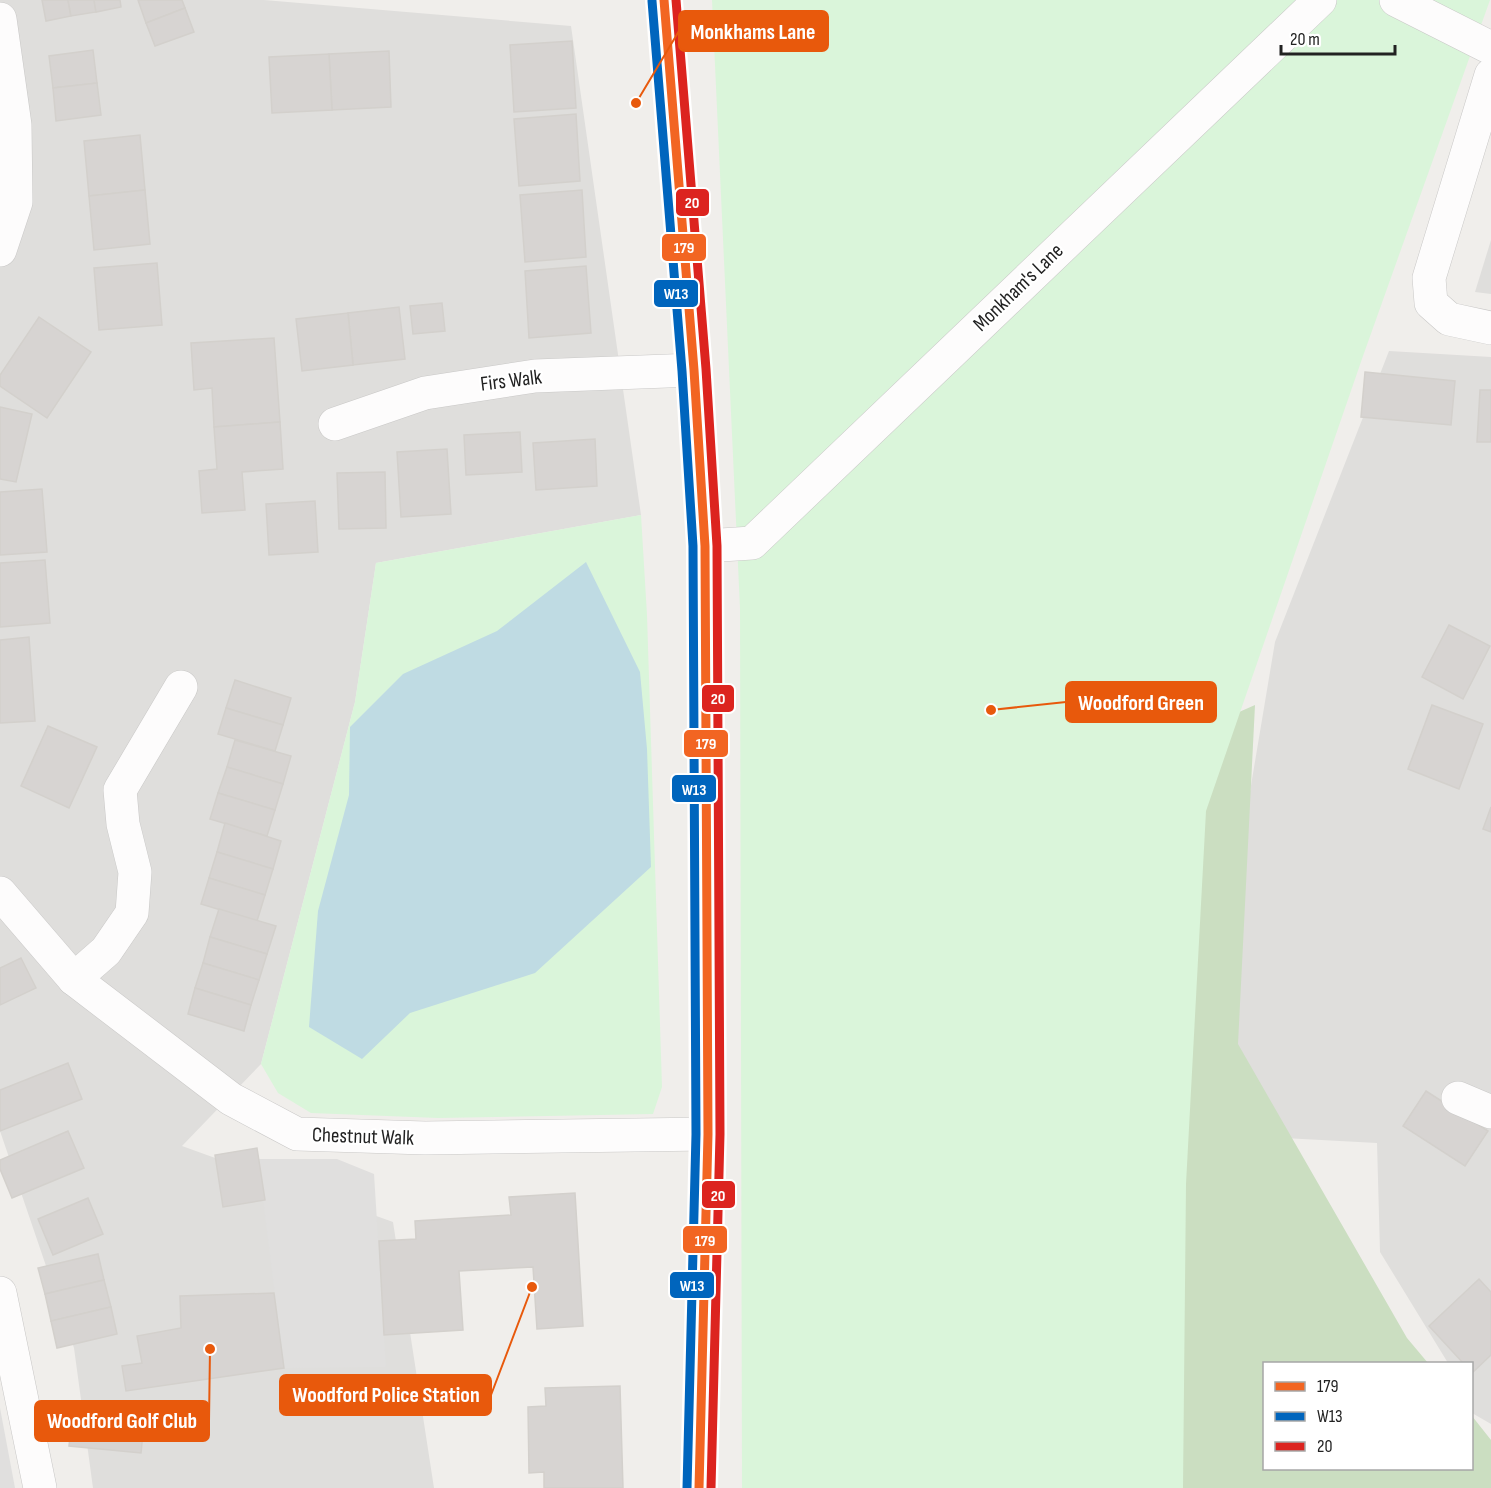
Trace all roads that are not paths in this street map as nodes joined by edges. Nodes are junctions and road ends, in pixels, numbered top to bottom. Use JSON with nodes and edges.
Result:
{"nodes":[{"id":1,"x":664,"y":0,"type":"edge"},
{"id":2,"x":1320,"y":0,"type":"edge"},
{"id":3,"x":1396,"y":0,"type":"edge"},
{"id":4,"x":0,"y":19,"type":"edge"},
{"id":5,"x":1491,"y":48,"type":"edge"},
{"id":6,"x":1491,"y":75,"type":"edge"},
{"id":7,"x":0,"y":250,"type":"edge"},
{"id":8,"x":1491,"y":328,"type":"edge"},
{"id":9,"x":694,"y":370,"type":"junction"},
{"id":10,"x":335,"y":424,"type":"dead end"},
{"id":11,"x":705,"y":546,"type":"junction"},
{"id":12,"x":181,"y":687,"type":"dead end"},
{"id":13,"x":0,"y":893,"type":"edge"},
{"id":14,"x":74,"y":979,"type":"junction"},
{"id":15,"x":1458,"y":1098,"type":"dead end"},
{"id":16,"x":1491,"y":1112,"type":"edge"},
{"id":17,"x":708,"y":1134,"type":"junction"},
{"id":18,"x":0,"y":1293,"type":"edge"},
{"id":19,"x":40,"y":1488,"type":"edge"},
{"id":20,"x":699,"y":1488,"type":"edge"}],
"edges":[{"from":1,"to":9,"type":"main road"},
{"from":2,"to":11,"type":"street","name":"Monkham's Lane"},
{"from":3,"to":5,"type":"street"},
{"from":4,"to":7,"type":"street"},
{"from":6,"to":8,"type":"street"},
{"from":9,"to":10,"type":"street","name":"Firs Walk"},
{"from":9,"to":11,"type":"main road"},
{"from":11,"to":17,"type":"main road"},
{"from":12,"to":14,"type":"street"},
{"from":13,"to":14,"type":"street","name":"Chestnut Walk"},
{"from":14,"to":17,"type":"street","name":"Chestnut Walk"},
{"from":15,"to":16,"type":"street"},
{"from":17,"to":20,"type":"main road"},
{"from":18,"to":19,"type":"street"}]}
